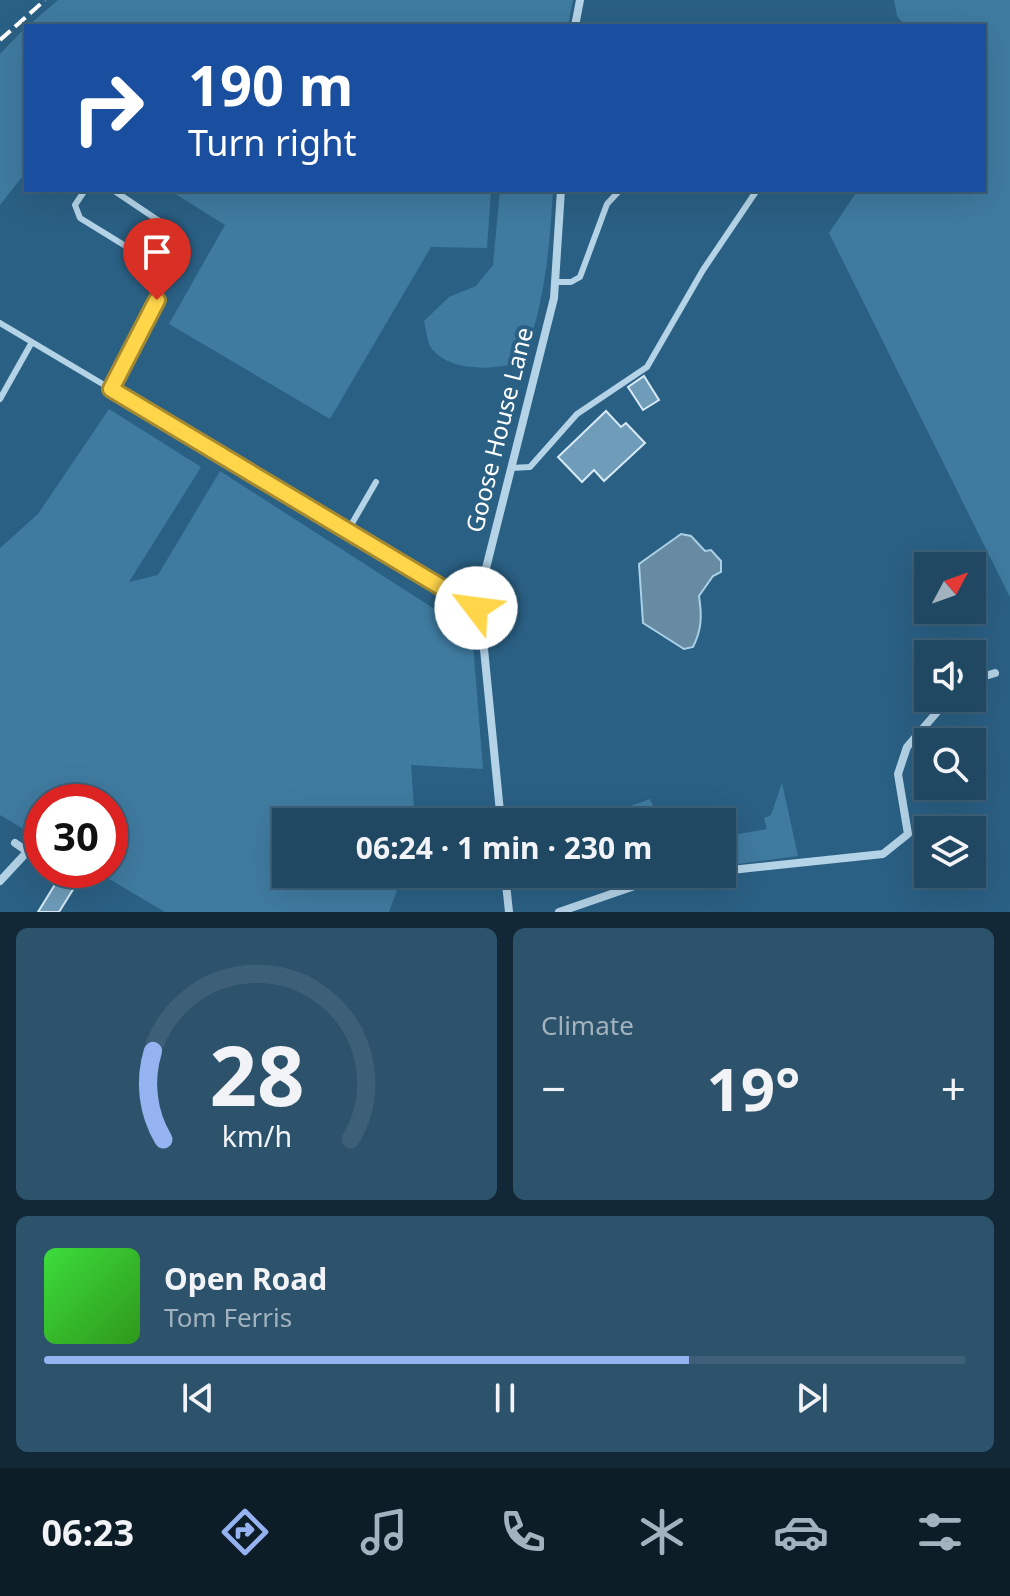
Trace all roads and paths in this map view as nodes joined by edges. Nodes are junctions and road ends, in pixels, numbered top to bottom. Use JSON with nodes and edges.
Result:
{"nodes":[{"id":1,"x":580,"y":0,"type":"edge"},
{"id":2,"x":575,"y":24,"type":"edge"},
{"id":3,"x":84,"y":192,"type":"edge"},
{"id":4,"x":116,"y":192,"type":"edge"},
{"id":5,"x":561,"y":192,"type":"edge"},
{"id":6,"x":618,"y":192,"type":"edge"},
{"id":7,"x":756,"y":192,"type":"edge"},
{"id":8,"x":171,"y":274,"type":"junction"},
{"id":9,"x":555,"y":282,"type":"junction"},
{"id":10,"x":0,"y":323,"type":"edge"},
{"id":11,"x":32,"y":342,"type":"junction"},
{"id":12,"x":111,"y":389,"type":"junction"},
{"id":13,"x":0,"y":399,"type":"edge"},
{"id":14,"x":511,"y":468,"type":"junction"},
{"id":15,"x":376,"y":482,"type":"dead end"},
{"id":16,"x":347,"y":532,"type":"junction"},
{"id":17,"x":476,"y":608,"type":"junction"},
{"id":18,"x":995,"y":673,"type":"dead end"},
{"id":19,"x":986,"y":676,"type":"edge"},
{"id":20,"x":937,"y":712,"type":"edge"},
{"id":21,"x":500,"y":808,"type":"edge"},
{"id":22,"x":15,"y":843,"type":"dead end"},
{"id":23,"x":24,"y":850,"type":"edge"},
{"id":24,"x":24,"y":855,"type":"edge"},
{"id":25,"x":736,"y":870,"type":"edge"},
{"id":26,"x":0,"y":881,"type":"edge"},
{"id":27,"x":506,"y":888,"type":"edge"},
{"id":28,"x":629,"y":888,"type":"edge"},
{"id":29,"x":509,"y":912,"type":"edge"},
{"id":30,"x":559,"y":912,"type":"edge"}],
"edges":[{"from":1,"to":2,"type":"street"},
{"from":3,"to":8,"type":"lane"},
{"from":4,"to":8,"type":"lane"},
{"from":5,"to":9,"type":"street","name":"Goose House Lane"},
{"from":6,"to":9,"type":"lane"},
{"from":7,"to":14,"type":"lane"},
{"from":8,"to":12,"type":"lane"},
{"from":9,"to":14,"type":"street","name":"Goose House Lane"},
{"from":10,"to":11,"type":"lane"},
{"from":11,"to":12,"type":"lane"},
{"from":11,"to":13,"type":"lane"},
{"from":12,"to":16,"type":"street"},
{"from":14,"to":17,"type":"street","name":"Goose House Lane"},
{"from":15,"to":16,"type":"lane"},
{"from":16,"to":17,"type":"street"},
{"from":17,"to":21,"type":"street","name":"Goose House Lane"},
{"from":18,"to":19,"type":"street"},
{"from":20,"to":25,"type":"street"},
{"from":22,"to":23,"type":"street"},
{"from":24,"to":26,"type":"street"},
{"from":27,"to":29,"type":"street"},
{"from":28,"to":30,"type":"street"}]}
